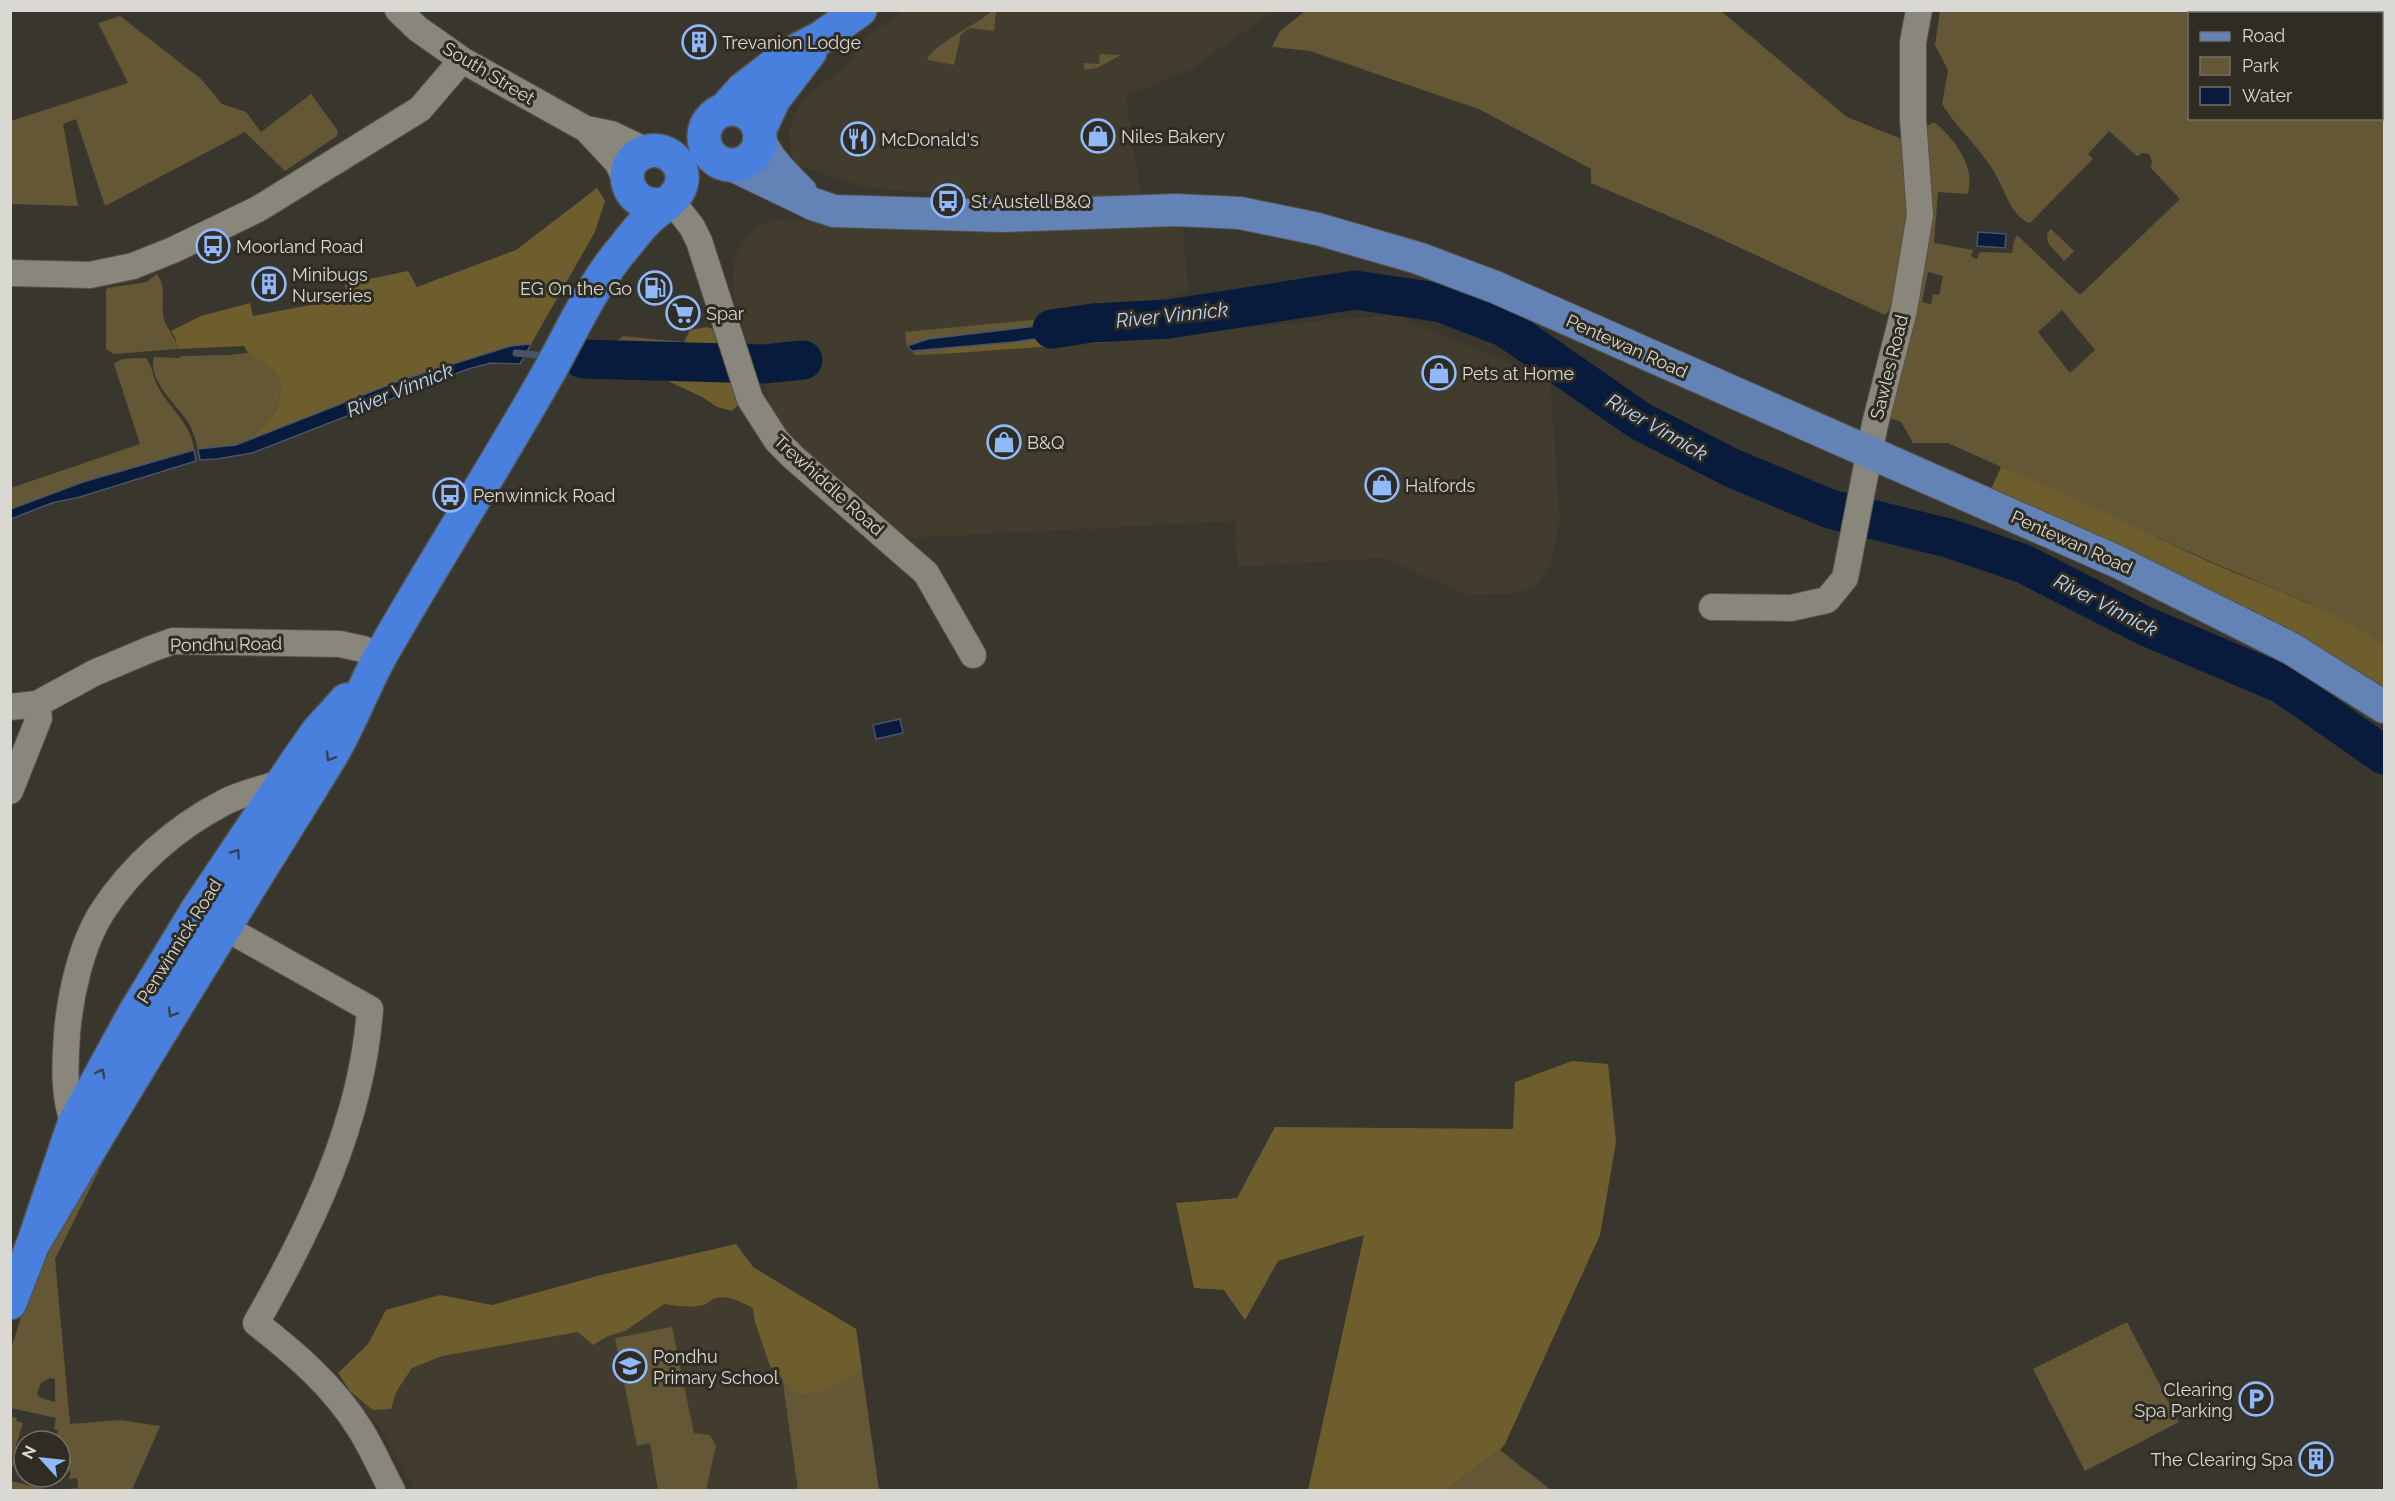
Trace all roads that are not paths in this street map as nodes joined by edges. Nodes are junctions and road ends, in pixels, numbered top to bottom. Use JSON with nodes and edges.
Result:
{"nodes":[{"id":1,"x":398,"y":10,"type":"edge"},
{"id":2,"x":860,"y":10,"type":"edge"},
{"id":3,"x":1919,"y":10,"type":"edge"},
{"id":4,"x":822,"y":37,"type":"junction"},
{"id":5,"x":462,"y":60,"type":"junction"},
{"id":6,"x":717,"y":115,"type":"junction"},
{"id":7,"x":586,"y":129,"type":"junction"},
{"id":8,"x":759,"y":135,"type":"junction"},
{"id":9,"x":649,"y":151,"type":"junction"},
{"id":10,"x":730,"y":165,"type":"junction"},
{"id":11,"x":629,"y":187,"type":"junction"},
{"id":12,"x":671,"y":199,"type":"junction"},
{"id":13,"x":813,"y":204,"type":"junction"},
{"id":14,"x":611,"y":262,"type":"junction"},
{"id":15,"x":10,"y":273,"type":"edge"},
{"id":16,"x":1871,"y":453,"type":"junction"},
{"id":17,"x":1712,"y":607,"type":"dead end"},
{"id":18,"x":973,"y":655,"type":"dead end"},
{"id":19,"x":377,"y":662,"type":"junction"},
{"id":20,"x":37,"y":704,"type":"junction"},
{"id":21,"x":10,"y":706,"type":"edge"},
{"id":22,"x":2385,"y":707,"type":"edge"},
{"id":23,"x":283,"y":782,"type":"junction"},
{"id":24,"x":10,"y":792,"type":"edge"},
{"id":25,"x":211,"y":919,"type":"junction"},
{"id":26,"x":74,"y":1124,"type":"junction"},
{"id":27,"x":23,"y":1253,"type":"edge"},
{"id":28,"x":10,"y":1304,"type":"edge"},
{"id":29,"x":392,"y":1491,"type":"edge"}],
"edges":[{"from":1,"to":5,"type":"street","name":"South Street"},
{"from":2,"to":4,"type":"highway"},
{"from":3,"to":16,"type":"street","name":"Sawles Road"},
{"from":4,"to":6,"type":"highway"},
{"from":4,"to":8,"type":"highway"},
{"from":5,"to":7,"type":"street","name":"South Street"},
{"from":5,"to":15,"type":"street"},
{"from":6,"to":8,"type":"highway"},
{"from":6,"to":9,"type":"highway"},
{"from":6,"to":10,"type":"highway"},
{"from":7,"to":9,"type":"street","name":"South Street"},
{"from":7,"to":11,"type":"street","name":"South Street"},
{"from":8,"to":10,"type":"highway"},
{"from":8,"to":13,"type":"main road","name":"Pentewan Road"},
{"from":9,"to":11,"type":"highway"},
{"from":9,"to":12,"type":"highway"},
{"from":10,"to":12,"type":"highway"},
{"from":10,"to":13,"type":"main road","name":"Pentewan Road"},
{"from":11,"to":12,"type":"highway"},
{"from":11,"to":14,"type":"highway"},
{"from":12,"to":14,"type":"highway"},
{"from":12,"to":18,"type":"street","name":"Trewhiddle Road"},
{"from":13,"to":16,"type":"main road","name":"Pentewan Road"},
{"from":14,"to":19,"type":"highway","name":"Penwinnick Road"},
{"from":16,"to":17,"type":"street","name":"Sawles Road"},
{"from":16,"to":22,"type":"main road","name":"Pentewan Road"},
{"from":19,"to":20,"type":"street","name":"Pondhu Road"},
{"from":19,"to":23,"type":"highway","name":"Penwinnick Road"},
{"from":19,"to":25,"type":"highway","name":"Penwinnick Road","one_way":true},
{"from":20,"to":21,"type":"street","name":"Pondhu Road"},
{"from":20,"to":24,"type":"street"},
{"from":25,"to":23,"type":"highway","name":"Penwinnick Road","one_way":true},
{"from":23,"to":26,"type":"street"},
{"from":26,"to":25,"type":"highway","name":"Penwinnick Road","one_way":true},
{"from":25,"to":27,"type":"highway","name":"Penwinnick Road","one_way":true},
{"from":25,"to":29,"type":"street"},
{"from":26,"to":27,"type":"highway","name":"Penwinnick Road"},
{"from":27,"to":28,"type":"highway","name":"Penwinnick Road"}]}
